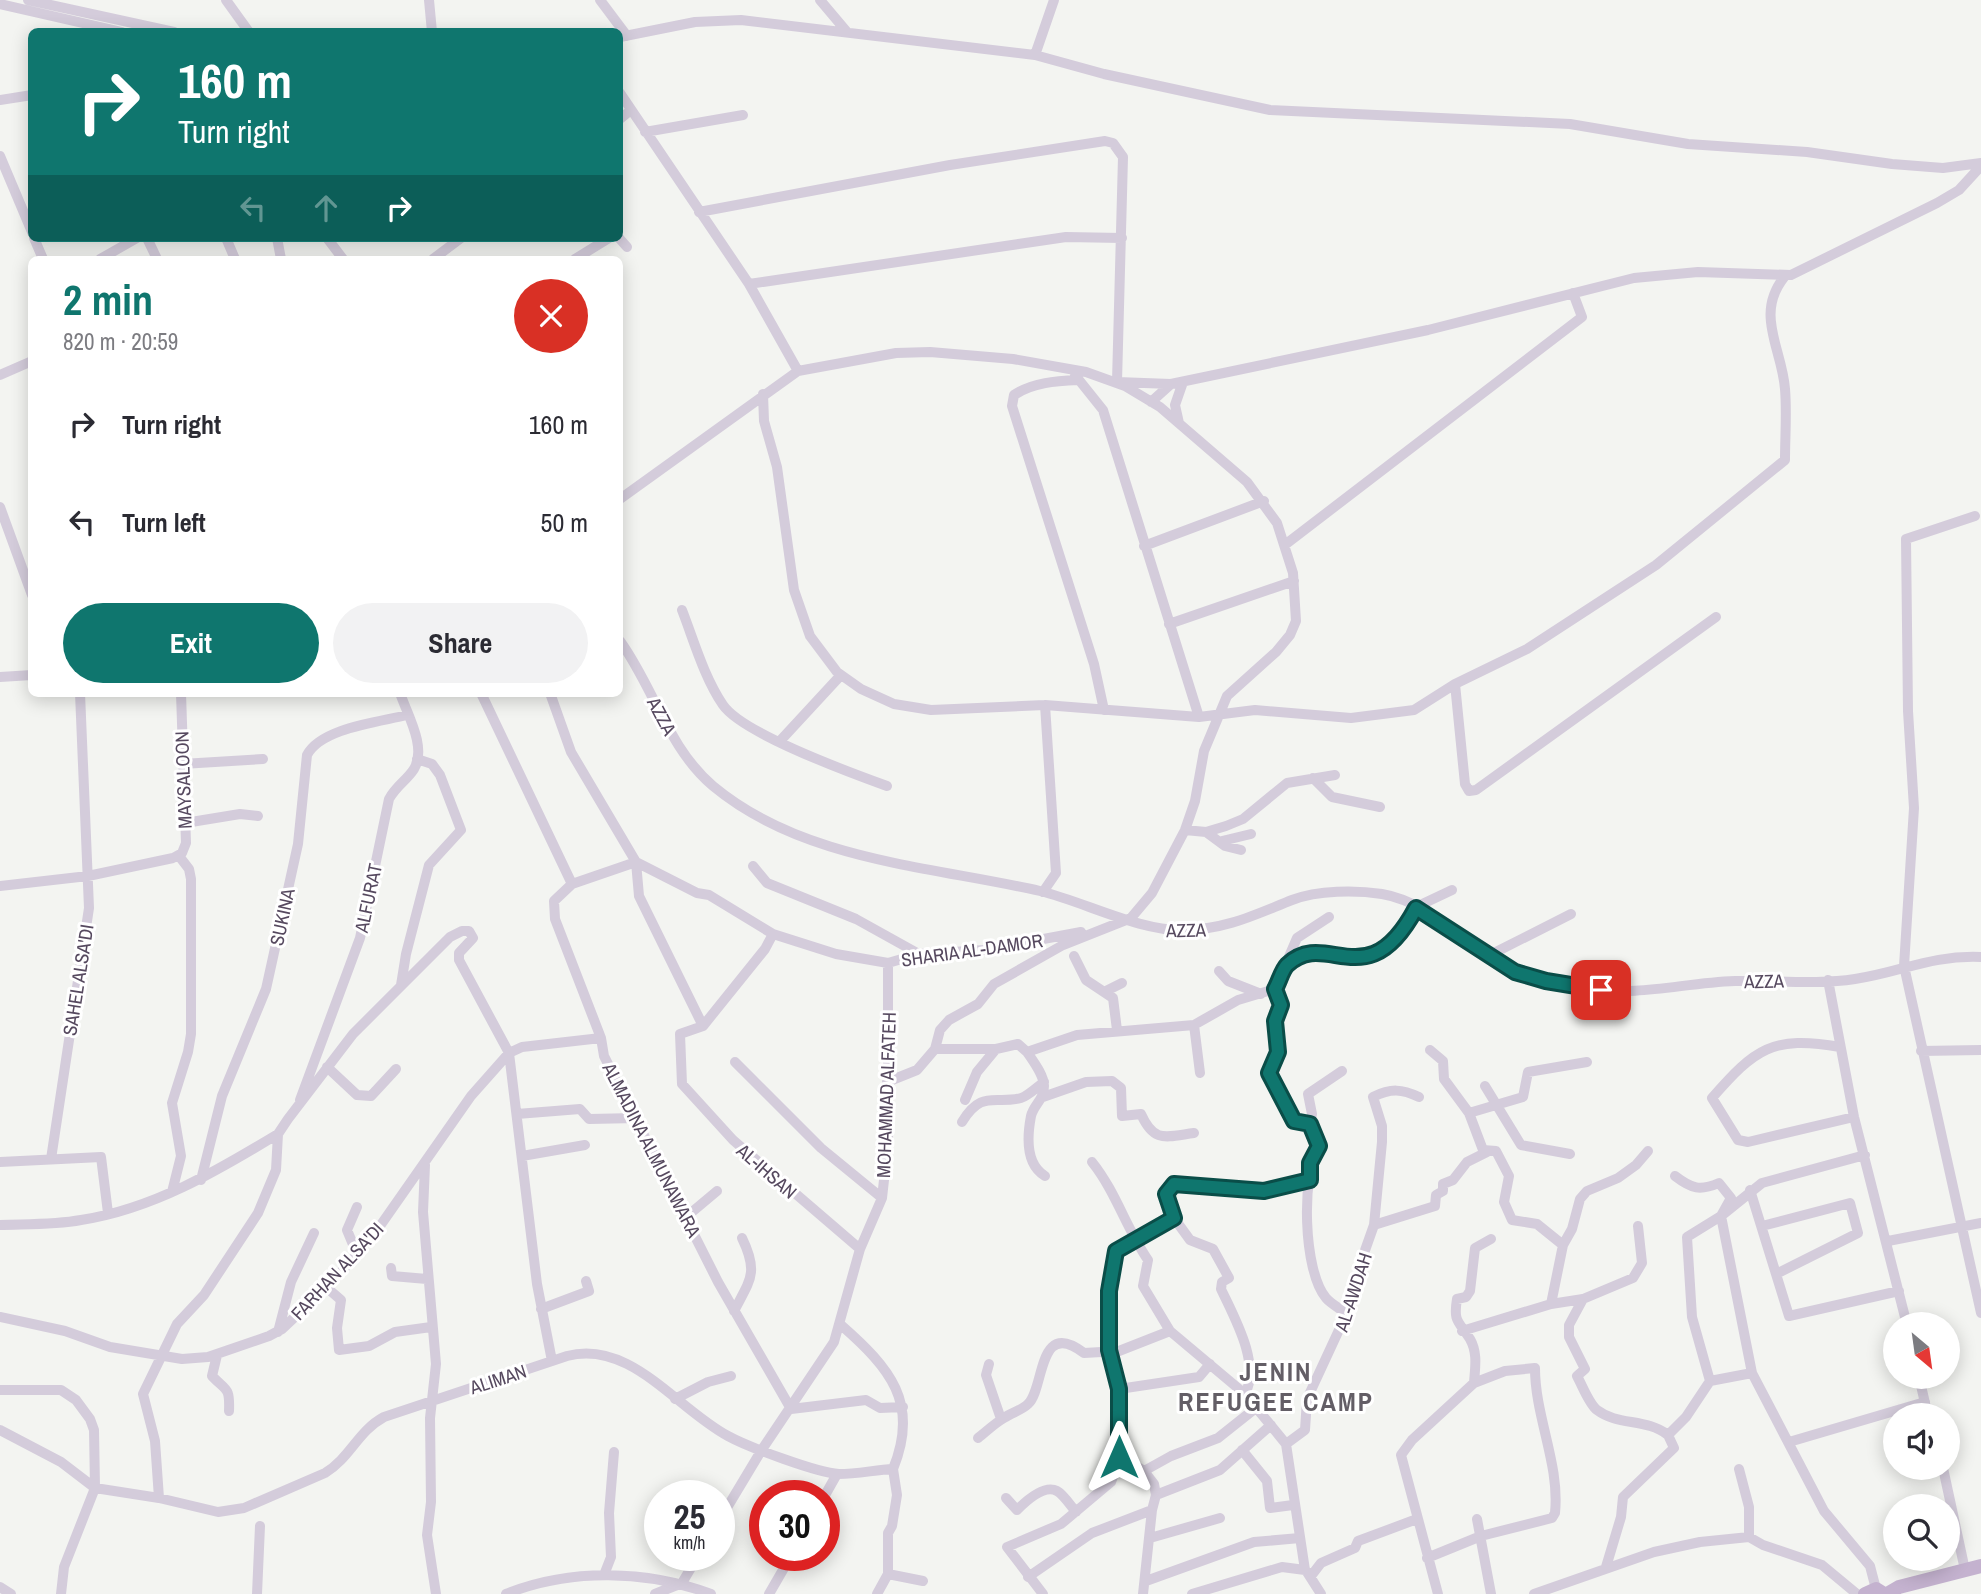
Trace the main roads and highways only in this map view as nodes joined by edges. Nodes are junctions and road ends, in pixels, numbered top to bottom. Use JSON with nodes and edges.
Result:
{"nodes":[{"id":1,"x":1981,"y":1566,"type":"edge"},
{"id":2,"x":1878,"y":1593,"type":"edge"}],
"edges":[{"from":1,"to":2,"type":"main road"}]}
